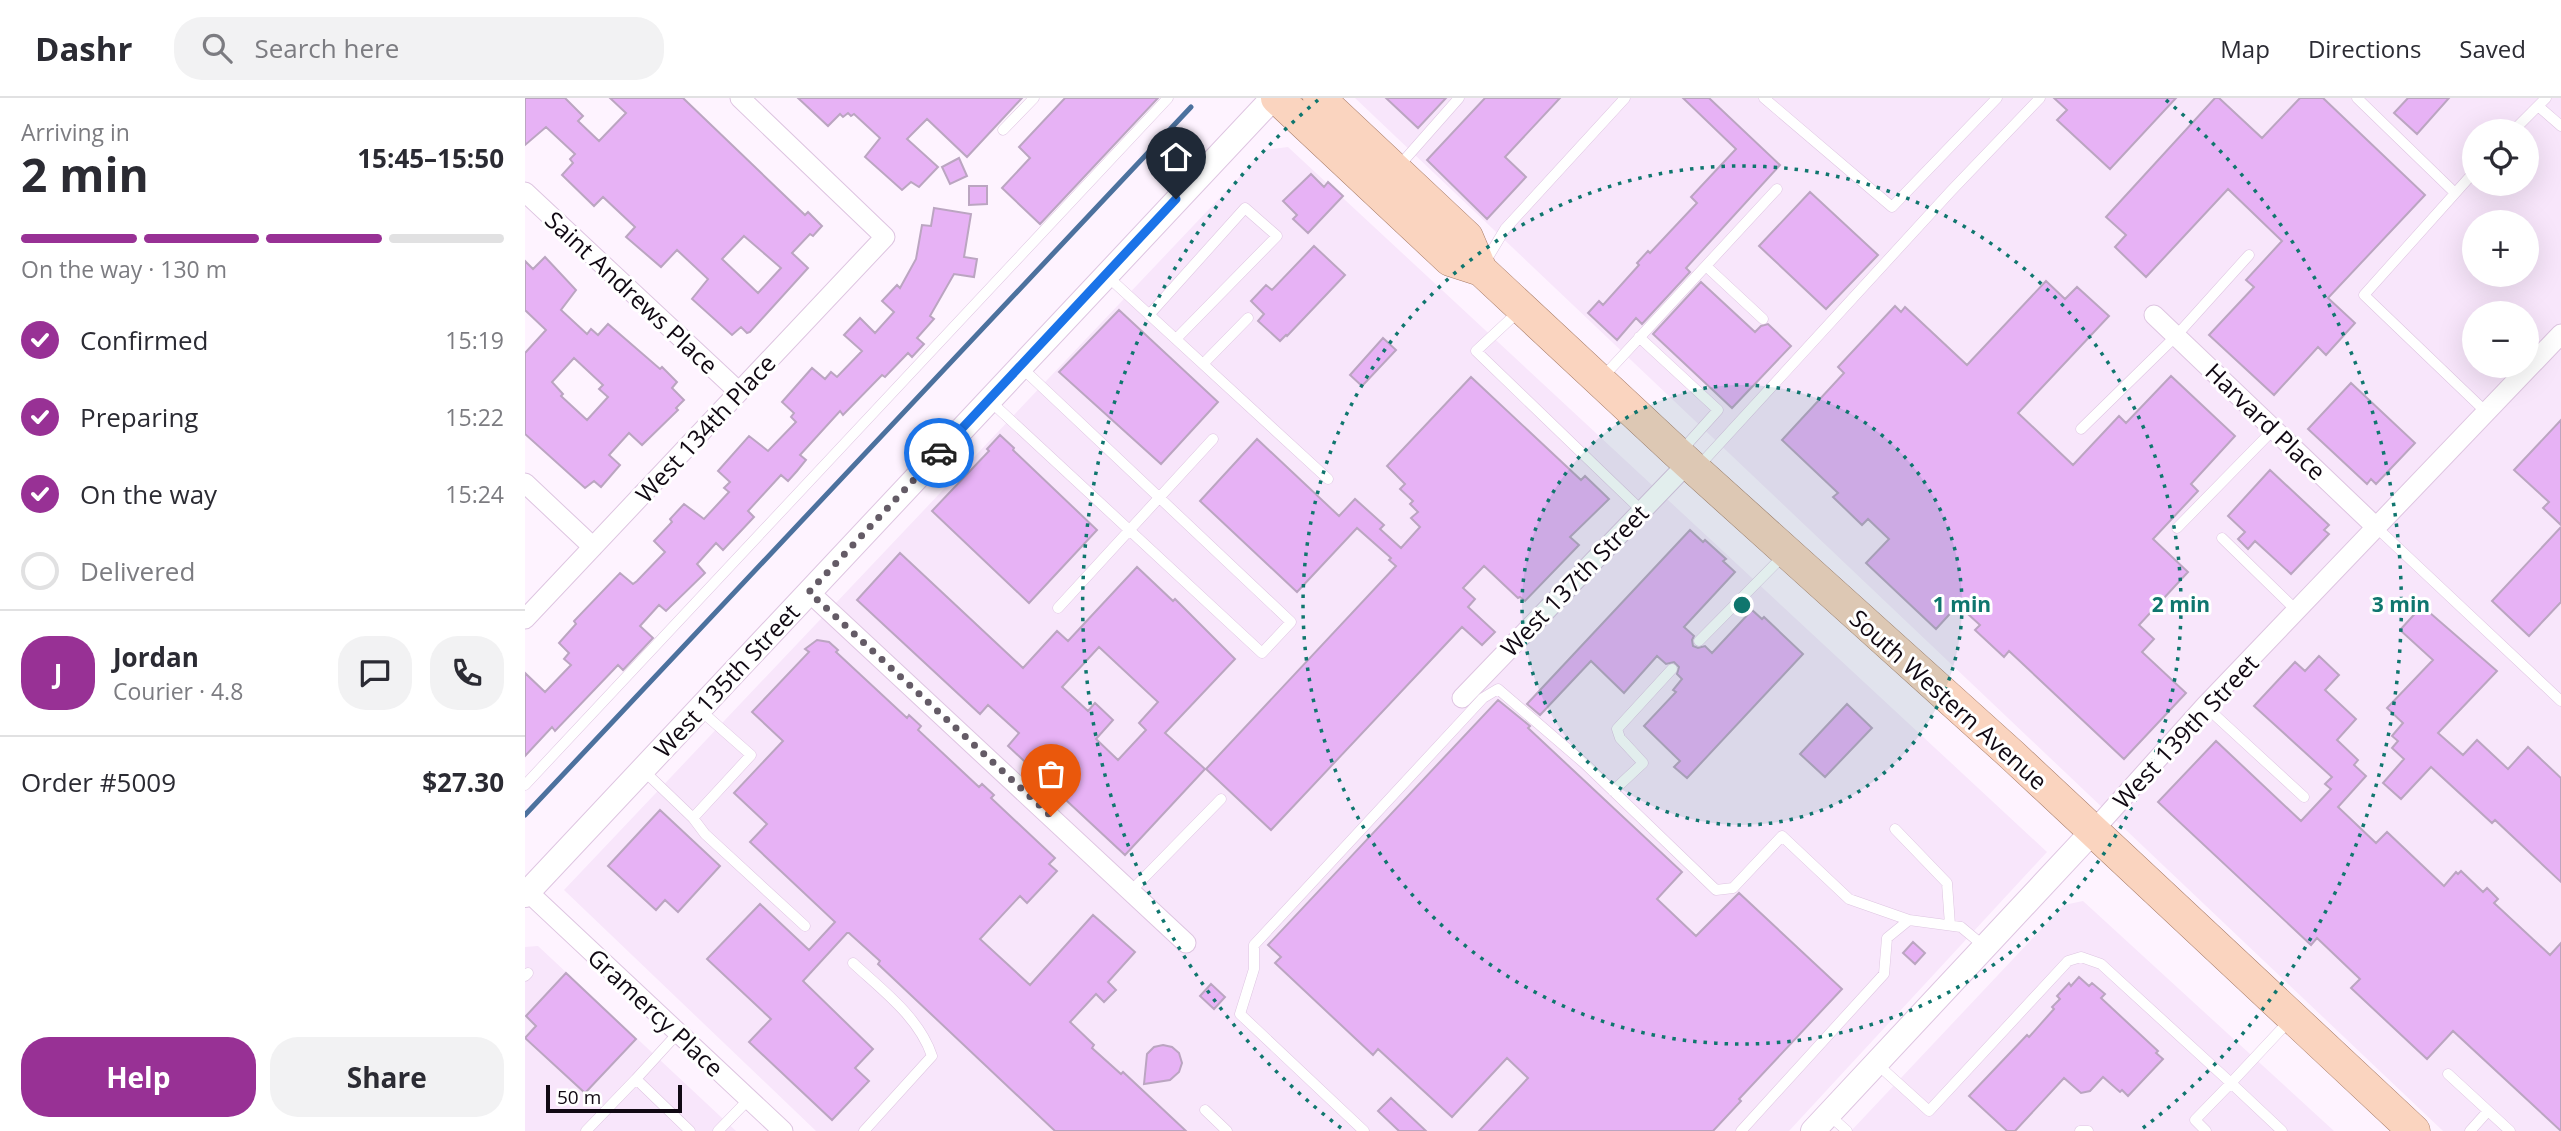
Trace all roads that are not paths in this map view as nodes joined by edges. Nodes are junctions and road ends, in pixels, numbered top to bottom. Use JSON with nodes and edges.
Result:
{"nodes":[{"id":1,"x":740,"y":98,"type":"edge"},
{"id":2,"x":1034,"y":98,"type":"edge"},
{"id":3,"x":1168,"y":98,"type":"edge"},
{"id":4,"x":1275,"y":98,"type":"edge"},
{"id":5,"x":1319,"y":98,"type":"edge"},
{"id":6,"x":1459,"y":98,"type":"edge"},
{"id":7,"x":1625,"y":98,"type":"edge"},
{"id":8,"x":1764,"y":98,"type":"edge"},
{"id":9,"x":1997,"y":98,"type":"edge"},
{"id":10,"x":2040,"y":98,"type":"edge"},
{"id":11,"x":2357,"y":98,"type":"edge"},
{"id":12,"x":2546,"y":98,"type":"edge"},
{"id":13,"x":2538,"y":106,"type":"junction"},
{"id":14,"x":2525,"y":119,"type":"edge"},
{"id":15,"x":2561,"y":127,"type":"edge"},
{"id":16,"x":1003,"y":130,"type":"dead end"},
{"id":17,"x":1395,"y":170,"type":"junction"},
{"id":18,"x":2462,"y":184,"type":"edge"},
{"id":19,"x":1777,"y":189,"type":"dead end"},
{"id":20,"x":525,"y":192,"type":"edge"},
{"id":21,"x":2454,"y":192,"type":"junction"},
{"id":22,"x":2249,"y":255,"type":"dead end"},
{"id":23,"x":1706,"y":266,"type":"junction"},
{"id":24,"x":1481,"y":270,"type":"junction"},
{"id":25,"x":1105,"y":274,"type":"junction"},
{"id":26,"x":1523,"y":308,"type":"junction"},
{"id":27,"x":2154,"y":314,"type":"dead end"},
{"id":28,"x":1149,"y":315,"type":"junction"},
{"id":29,"x":1248,"y":318,"type":"dead end"},
{"id":30,"x":1763,"y":318,"type":"dead end"},
{"id":31,"x":2176,"y":336,"type":"junction"},
{"id":32,"x":1639,"y":337,"type":"junction"},
{"id":33,"x":1176,"y":339,"type":"junction"},
{"id":34,"x":2555,"y":344,"type":"edge"},
{"id":35,"x":1203,"y":364,"type":"junction"},
{"id":36,"x":1020,"y":366,"type":"junction"},
{"id":37,"x":1600,"y":381,"type":"junction"},
{"id":38,"x":739,"y":392,"type":"junction"},
{"id":39,"x":988,"y":400,"type":"junction"},
{"id":40,"x":2486,"y":412,"type":"junction"},
{"id":41,"x":2081,"y":429,"type":"dead end"},
{"id":42,"x":2274,"y":429,"type":"junction"},
{"id":43,"x":1213,"y":439,"type":"dead end"},
{"id":44,"x":1687,"y":462,"type":"junction"},
{"id":45,"x":1328,"y":479,"type":"dead end"},
{"id":46,"x":525,"y":483,"type":"edge"},
{"id":47,"x":1159,"y":498,"type":"junction"},
{"id":48,"x":1641,"y":510,"type":"junction"},
{"id":49,"x":2177,"y":528,"type":"dead end"},
{"id":50,"x":2377,"y":528,"type":"junction"},
{"id":51,"x":1130,"y":529,"type":"junction"},
{"id":52,"x":2222,"y":538,"type":"dead end"},
{"id":53,"x":593,"y":547,"type":"junction"},
{"id":54,"x":1787,"y":552,"type":"junction"},
{"id":55,"x":809,"y":592,"type":"junction"},
{"id":56,"x":1058,"y":608,"type":"dead end"},
{"id":57,"x":2297,"y":611,"type":"junction"},
{"id":58,"x":525,"y":619,"type":"edge"},
{"id":59,"x":1699,"y":641,"type":"dead end"},
{"id":60,"x":1672,"y":669,"type":"dead end"},
{"id":61,"x":1462,"y":698,"type":"dead end"},
{"id":62,"x":2561,"y":701,"type":"edge"},
{"id":63,"x":2205,"y":705,"type":"junction"},
{"id":64,"x":699,"y":709,"type":"junction"},
{"id":65,"x":643,"y":769,"type":"junction"},
{"id":66,"x":525,"y":785,"type":"edge"},
{"id":67,"x":1613,"y":791,"type":"junction"},
{"id":68,"x":2304,"y":797,"type":"dead end"},
{"id":69,"x":1221,"y":799,"type":"dead end"},
{"id":70,"x":693,"y":818,"type":"junction"},
{"id":71,"x":1895,"y":829,"type":"dead end"},
{"id":72,"x":2094,"y":831,"type":"junction"},
{"id":73,"x":1131,"y":891,"type":"junction"},
{"id":74,"x":526,"y":894,"type":"edge"},
{"id":75,"x":1909,"y":920,"type":"junction"},
{"id":76,"x":1950,"y":925,"type":"junction"},
{"id":77,"x":805,"y":926,"type":"dead end"},
{"id":78,"x":1186,"y":943,"type":"dead end"},
{"id":79,"x":1985,"y":947,"type":"junction"},
{"id":80,"x":853,"y":963,"type":"dead end"},
{"id":81,"x":2293,"y":1017,"type":"junction"},
{"id":82,"x":678,"y":1033,"type":"junction"},
{"id":83,"x":1877,"y":1063,"type":"junction"},
{"id":84,"x":2448,"y":1074,"type":"dead end"},
{"id":85,"x":636,"y":1079,"type":"junction"},
{"id":86,"x":2231,"y":1083,"type":"junction"},
{"id":87,"x":749,"y":1098,"type":"junction"},
{"id":88,"x":1205,"y":1110,"type":"dead end"},
{"id":89,"x":2488,"y":1111,"type":"junction"},
{"id":90,"x":1830,"y":1126,"type":"edge"},
{"id":91,"x":586,"y":1131,"type":"edge"},
{"id":92,"x":690,"y":1131,"type":"edge"},
{"id":93,"x":718,"y":1131,"type":"edge"},
{"id":94,"x":783,"y":1131,"type":"edge"},
{"id":95,"x":863,"y":1131,"type":"edge"},
{"id":96,"x":1227,"y":1131,"type":"edge"},
{"id":97,"x":1364,"y":1131,"type":"edge"},
{"id":98,"x":1741,"y":1131,"type":"edge"},
{"id":99,"x":2080,"y":1131,"type":"edge"},
{"id":100,"x":2088,"y":1131,"type":"edge"},
{"id":101,"x":2206,"y":1131,"type":"edge"},
{"id":102,"x":2282,"y":1131,"type":"edge"},
{"id":103,"x":2414,"y":1131,"type":"edge"},
{"id":104,"x":2470,"y":1131,"type":"edge"},
{"id":105,"x":2510,"y":1131,"type":"edge"}],
"edges":[{"from":1,"to":38,"type":"street","name":"West 134th Place"},
{"from":2,"to":16,"type":"lane"},
{"from":3,"to":66,"type":"lane"},
{"from":4,"to":24,"type":"main road","name":"South Western Avenue"},
{"from":4,"to":25,"type":"street","name":"West 135th Street"},
{"from":5,"to":17,"type":"main road","name":"South Western Avenue"},
{"from":6,"to":17,"type":"lane"},
{"from":7,"to":24,"type":"lane"},
{"from":8,"to":9,"type":"lane"},
{"from":10,"to":44,"type":"lane"},
{"from":11,"to":21,"type":"lane"},
{"from":12,"to":13,"type":"lane"},
{"from":13,"to":14,"type":"lane"},
{"from":13,"to":15,"type":"lane"},
{"from":17,"to":24,"type":"main road","name":"South Western Avenue"},
{"from":18,"to":21,"type":"lane"},
{"from":19,"to":23,"type":"lane"},
{"from":20,"to":38,"type":"street","name":"Saint Andrews Place"},
{"from":21,"to":40,"type":"lane"},
{"from":22,"to":31,"type":"lane"},
{"from":23,"to":30,"type":"lane"},
{"from":23,"to":32,"type":"lane"},
{"from":24,"to":26,"type":"main road","name":"South Western Avenue"},
{"from":25,"to":28,"type":"lane"},
{"from":25,"to":36,"type":"street","name":"West 135th Street"},
{"from":26,"to":37,"type":"main road","name":"South Western Avenue"},
{"from":26,"to":48,"type":"lane"},
{"from":27,"to":31,"type":"street","name":"Harvard Place"},
{"from":28,"to":33,"type":"lane"},
{"from":28,"to":33,"type":"lane"},
{"from":29,"to":35,"type":"lane"},
{"from":31,"to":41,"type":"lane"},
{"from":31,"to":42,"type":"street","name":"Harvard Place"},
{"from":32,"to":37,"type":"lane"},
{"from":32,"to":44,"type":"lane"},
{"from":33,"to":35,"type":"lane"},
{"from":34,"to":40,"type":"street","name":"West 139th Street"},
{"from":35,"to":45,"type":"lane"},
{"from":36,"to":39,"type":"street","name":"West 135th Street"},
{"from":36,"to":47,"type":"lane"},
{"from":37,"to":44,"type":"main road","name":"South Western Avenue"},
{"from":38,"to":53,"type":"street","name":"West 134th Place"},
{"from":39,"to":51,"type":"lane"},
{"from":39,"to":55,"type":"street","name":"West 135th Street"},
{"from":40,"to":50,"type":"street","name":"West 139th Street"},
{"from":42,"to":49,"type":"lane"},
{"from":42,"to":50,"type":"street","name":"Harvard Place"},
{"from":43,"to":47,"type":"lane"},
{"from":44,"to":48,"type":"street","name":"West 137th Street"},
{"from":44,"to":54,"type":"main road","name":"South Western Avenue"},
{"from":46,"to":53,"type":"street"},
{"from":47,"to":51,"type":"lane"},
{"from":47,"to":51,"type":"lane"},
{"from":48,"to":61,"type":"street","name":"West 137th Street"},
{"from":50,"to":57,"type":"street","name":"West 139th Street"},
{"from":50,"to":62,"type":"lane"},
{"from":51,"to":56,"type":"lane"},
{"from":52,"to":57,"type":"lane"},
{"from":53,"to":58,"type":"street","name":"West 134th Place"},
{"from":54,"to":59,"type":"lane"},
{"from":54,"to":72,"type":"main road","name":"South Western Avenue"},
{"from":55,"to":64,"type":"street","name":"West 135th Street"},
{"from":55,"to":73,"type":"street"},
{"from":57,"to":63,"type":"street","name":"West 139th Street"},
{"from":60,"to":67,"type":"lane"},
{"from":63,"to":68,"type":"lane"},
{"from":63,"to":72,"type":"street","name":"West 139th Street"},
{"from":64,"to":65,"type":"street","name":"West 135th Street"},
{"from":64,"to":70,"type":"lane"},
{"from":65,"to":70,"type":"lane"},
{"from":65,"to":74,"type":"street","name":"West 135th Street"},
{"from":67,"to":75,"type":"lane"},
{"from":67,"to":97,"type":"lane"},
{"from":69,"to":73,"type":"lane"},
{"from":70,"to":77,"type":"lane"},
{"from":71,"to":76,"type":"lane"},
{"from":72,"to":79,"type":"street","name":"West 139th Street"},
{"from":72,"to":81,"type":"main road","name":"South Western Avenue"},
{"from":73,"to":78,"type":"street"},
{"from":74,"to":82,"type":"street","name":"Gramercy Place"},
{"from":75,"to":76,"type":"lane"},
{"from":75,"to":98,"type":"lane"},
{"from":76,"to":79,"type":"lane"},
{"from":79,"to":83,"type":"street","name":"West 139th Street"},
{"from":80,"to":95,"type":"lane"},
{"from":81,"to":86,"type":"lane"},
{"from":81,"to":103,"type":"main road","name":"South Western Avenue"},
{"from":82,"to":85,"type":"lane"},
{"from":82,"to":87,"type":"street","name":"Gramercy Place"},
{"from":83,"to":86,"type":"lane"},
{"from":83,"to":90,"type":"street","name":"West 139th Street"},
{"from":84,"to":89,"type":"lane"},
{"from":85,"to":91,"type":"lane"},
{"from":85,"to":92,"type":"lane"},
{"from":86,"to":101,"type":"lane"},
{"from":86,"to":102,"type":"lane"},
{"from":87,"to":93,"type":"lane"},
{"from":87,"to":94,"type":"street","name":"Gramercy Place"},
{"from":88,"to":96,"type":"lane"},
{"from":89,"to":104,"type":"lane"},
{"from":89,"to":105,"type":"lane"},
{"from":99,"to":100,"type":"lane"}]}
